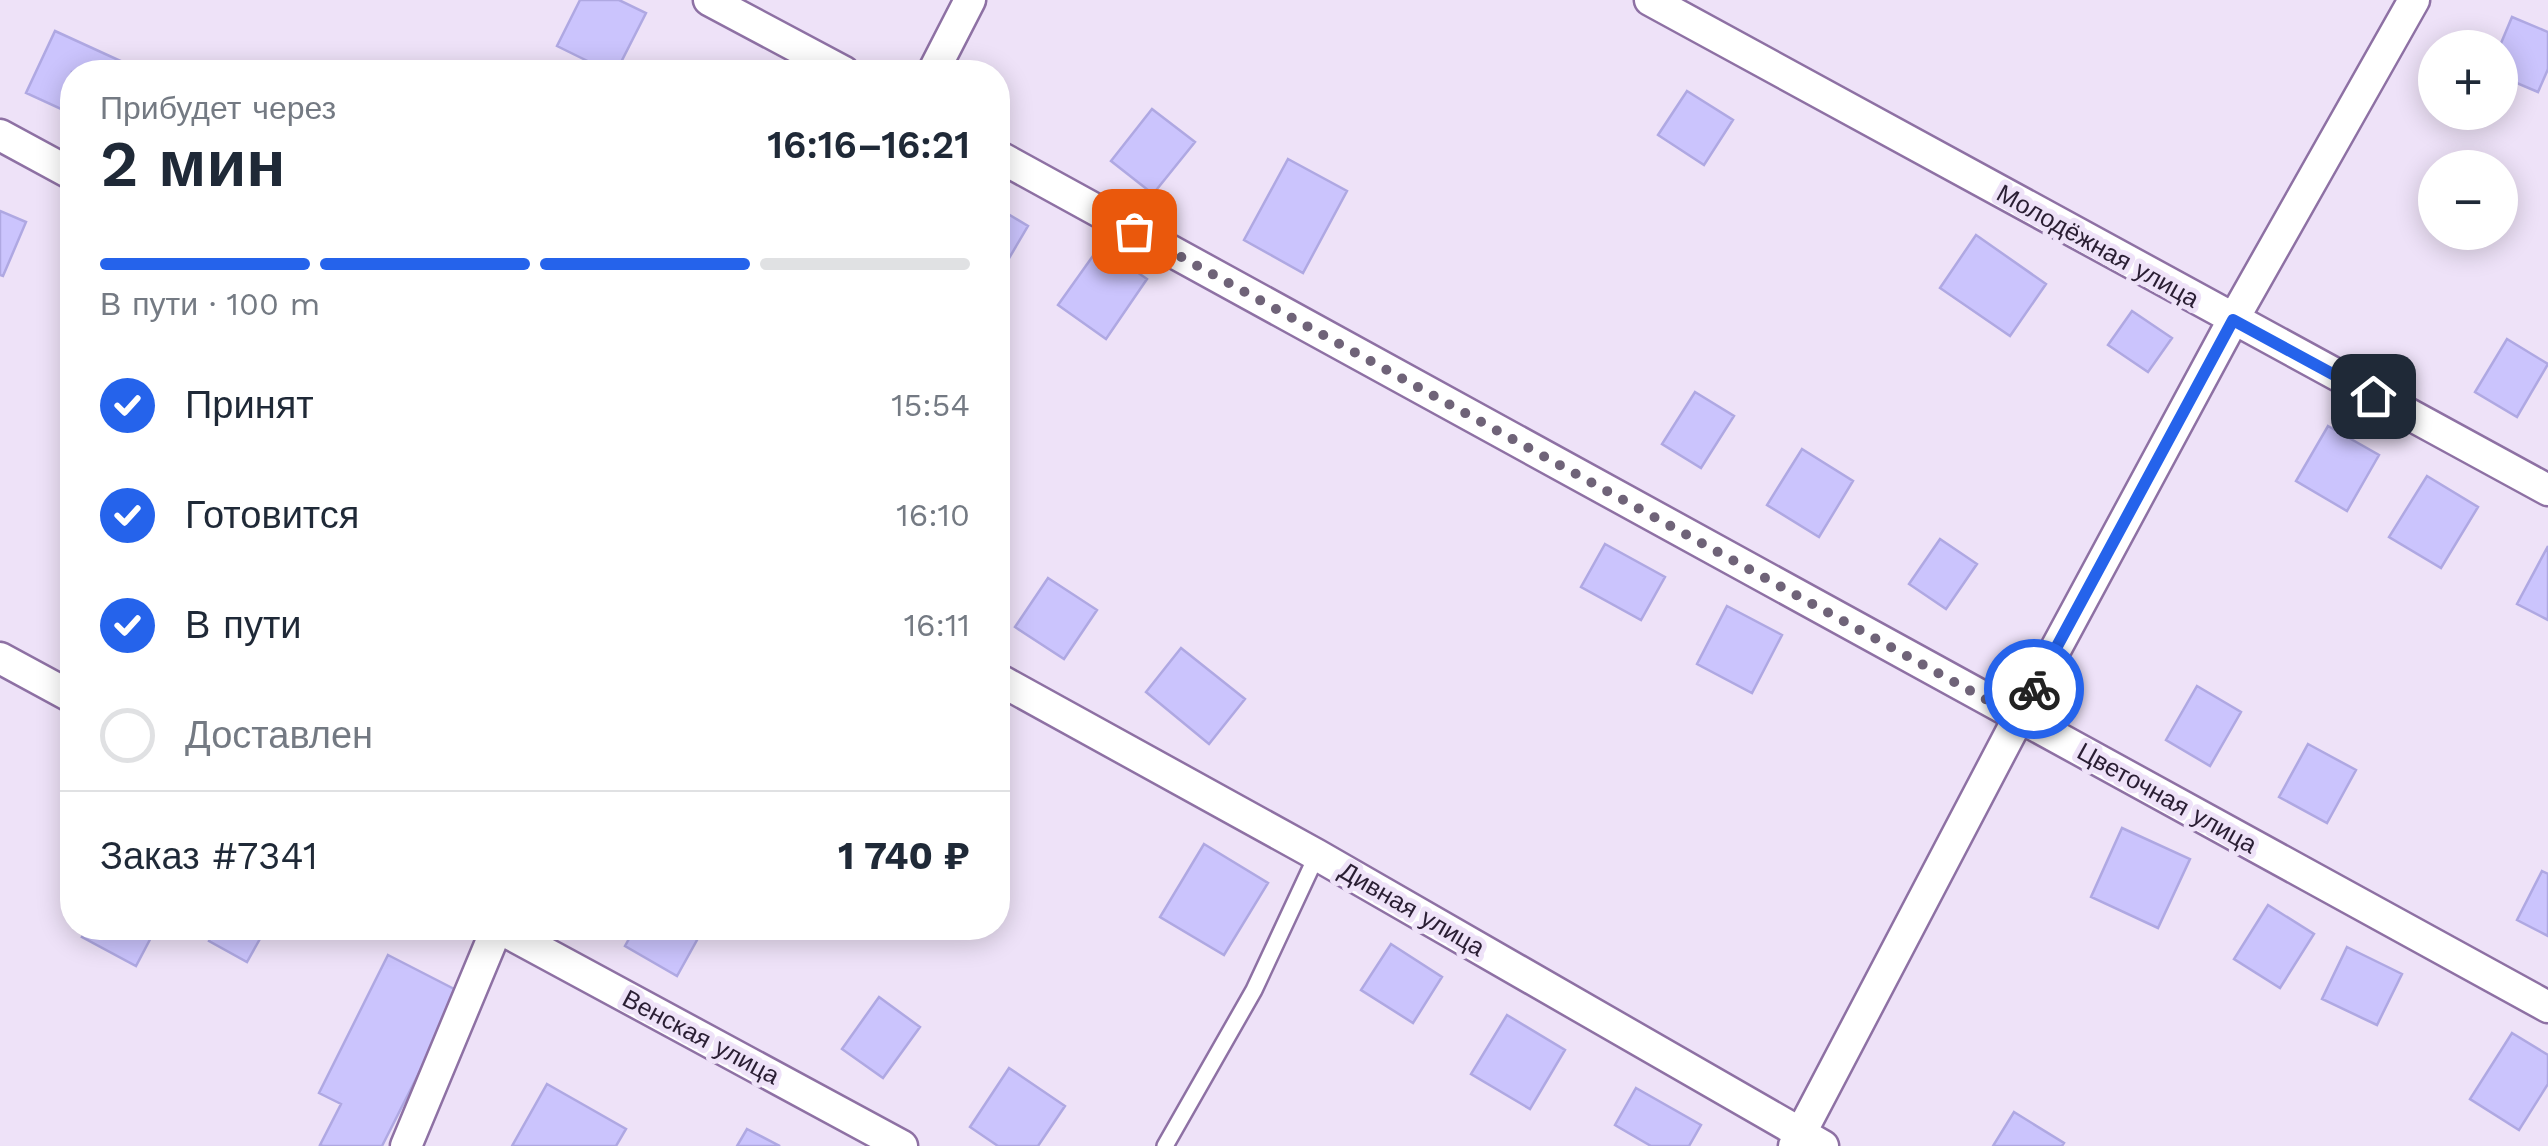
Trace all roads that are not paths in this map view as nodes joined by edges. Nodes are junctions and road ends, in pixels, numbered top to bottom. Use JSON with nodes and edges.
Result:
{"nodes":[{"id":1,"x":709,"y":0,"type":"edge"},
{"id":2,"x":970,"y":0,"type":"edge"},
{"id":3,"x":1650,"y":0,"type":"edge"},
{"id":4,"x":2414,"y":0,"type":"edge"},
{"id":5,"x":822,"y":60,"type":"edge"},
{"id":6,"x":938,"y":60,"type":"edge"},
{"id":7,"x":0,"y":135,"type":"edge"},
{"id":8,"x":1010,"y":163,"type":"edge"},
{"id":9,"x":60,"y":168,"type":"edge"},
{"id":10,"x":2233,"y":320,"type":"junction"},
{"id":11,"x":2548,"y":490,"type":"edge"},
{"id":12,"x":0,"y":658,"type":"edge"},
{"id":13,"x":1010,"y":686,"type":"edge"},
{"id":14,"x":60,"y":691,"type":"edge"},
{"id":15,"x":2018,"y":717,"type":"junction"},
{"id":16,"x":1317,"y":855,"type":"junction"},
{"id":17,"x":493,"y":940,"type":"edge"},
{"id":18,"x":520,"y":940,"type":"edge"},
{"id":19,"x":2548,"y":1007,"type":"edge"},
{"id":20,"x":1806,"y":1142,"type":"edge"},
{"id":21,"x":406,"y":1146,"type":"edge"},
{"id":22,"x":902,"y":1146,"type":"edge"},
{"id":23,"x":1165,"y":1146,"type":"edge"}],
"edges":[{"from":1,"to":5,"type":"street"},
{"from":2,"to":6,"type":"street"},
{"from":3,"to":10,"type":"street","name":"Молодёжная улица"},
{"from":4,"to":10,"type":"street"},
{"from":7,"to":9,"type":"street"},
{"from":8,"to":15,"type":"street","name":"Цветочная улица"},
{"from":10,"to":11,"type":"street","name":"Молодёжная улица"},
{"from":10,"to":15,"type":"street"},
{"from":12,"to":14,"type":"street"},
{"from":13,"to":16,"type":"street","name":"Дивная улица"},
{"from":15,"to":19,"type":"street","name":"Цветочная улица"},
{"from":15,"to":20,"type":"street"},
{"from":16,"to":20,"type":"street","name":"Дивная улица"},
{"from":16,"to":23,"type":"lane"},
{"from":17,"to":21,"type":"street"},
{"from":18,"to":22,"type":"street","name":"Венская улица"}]}
